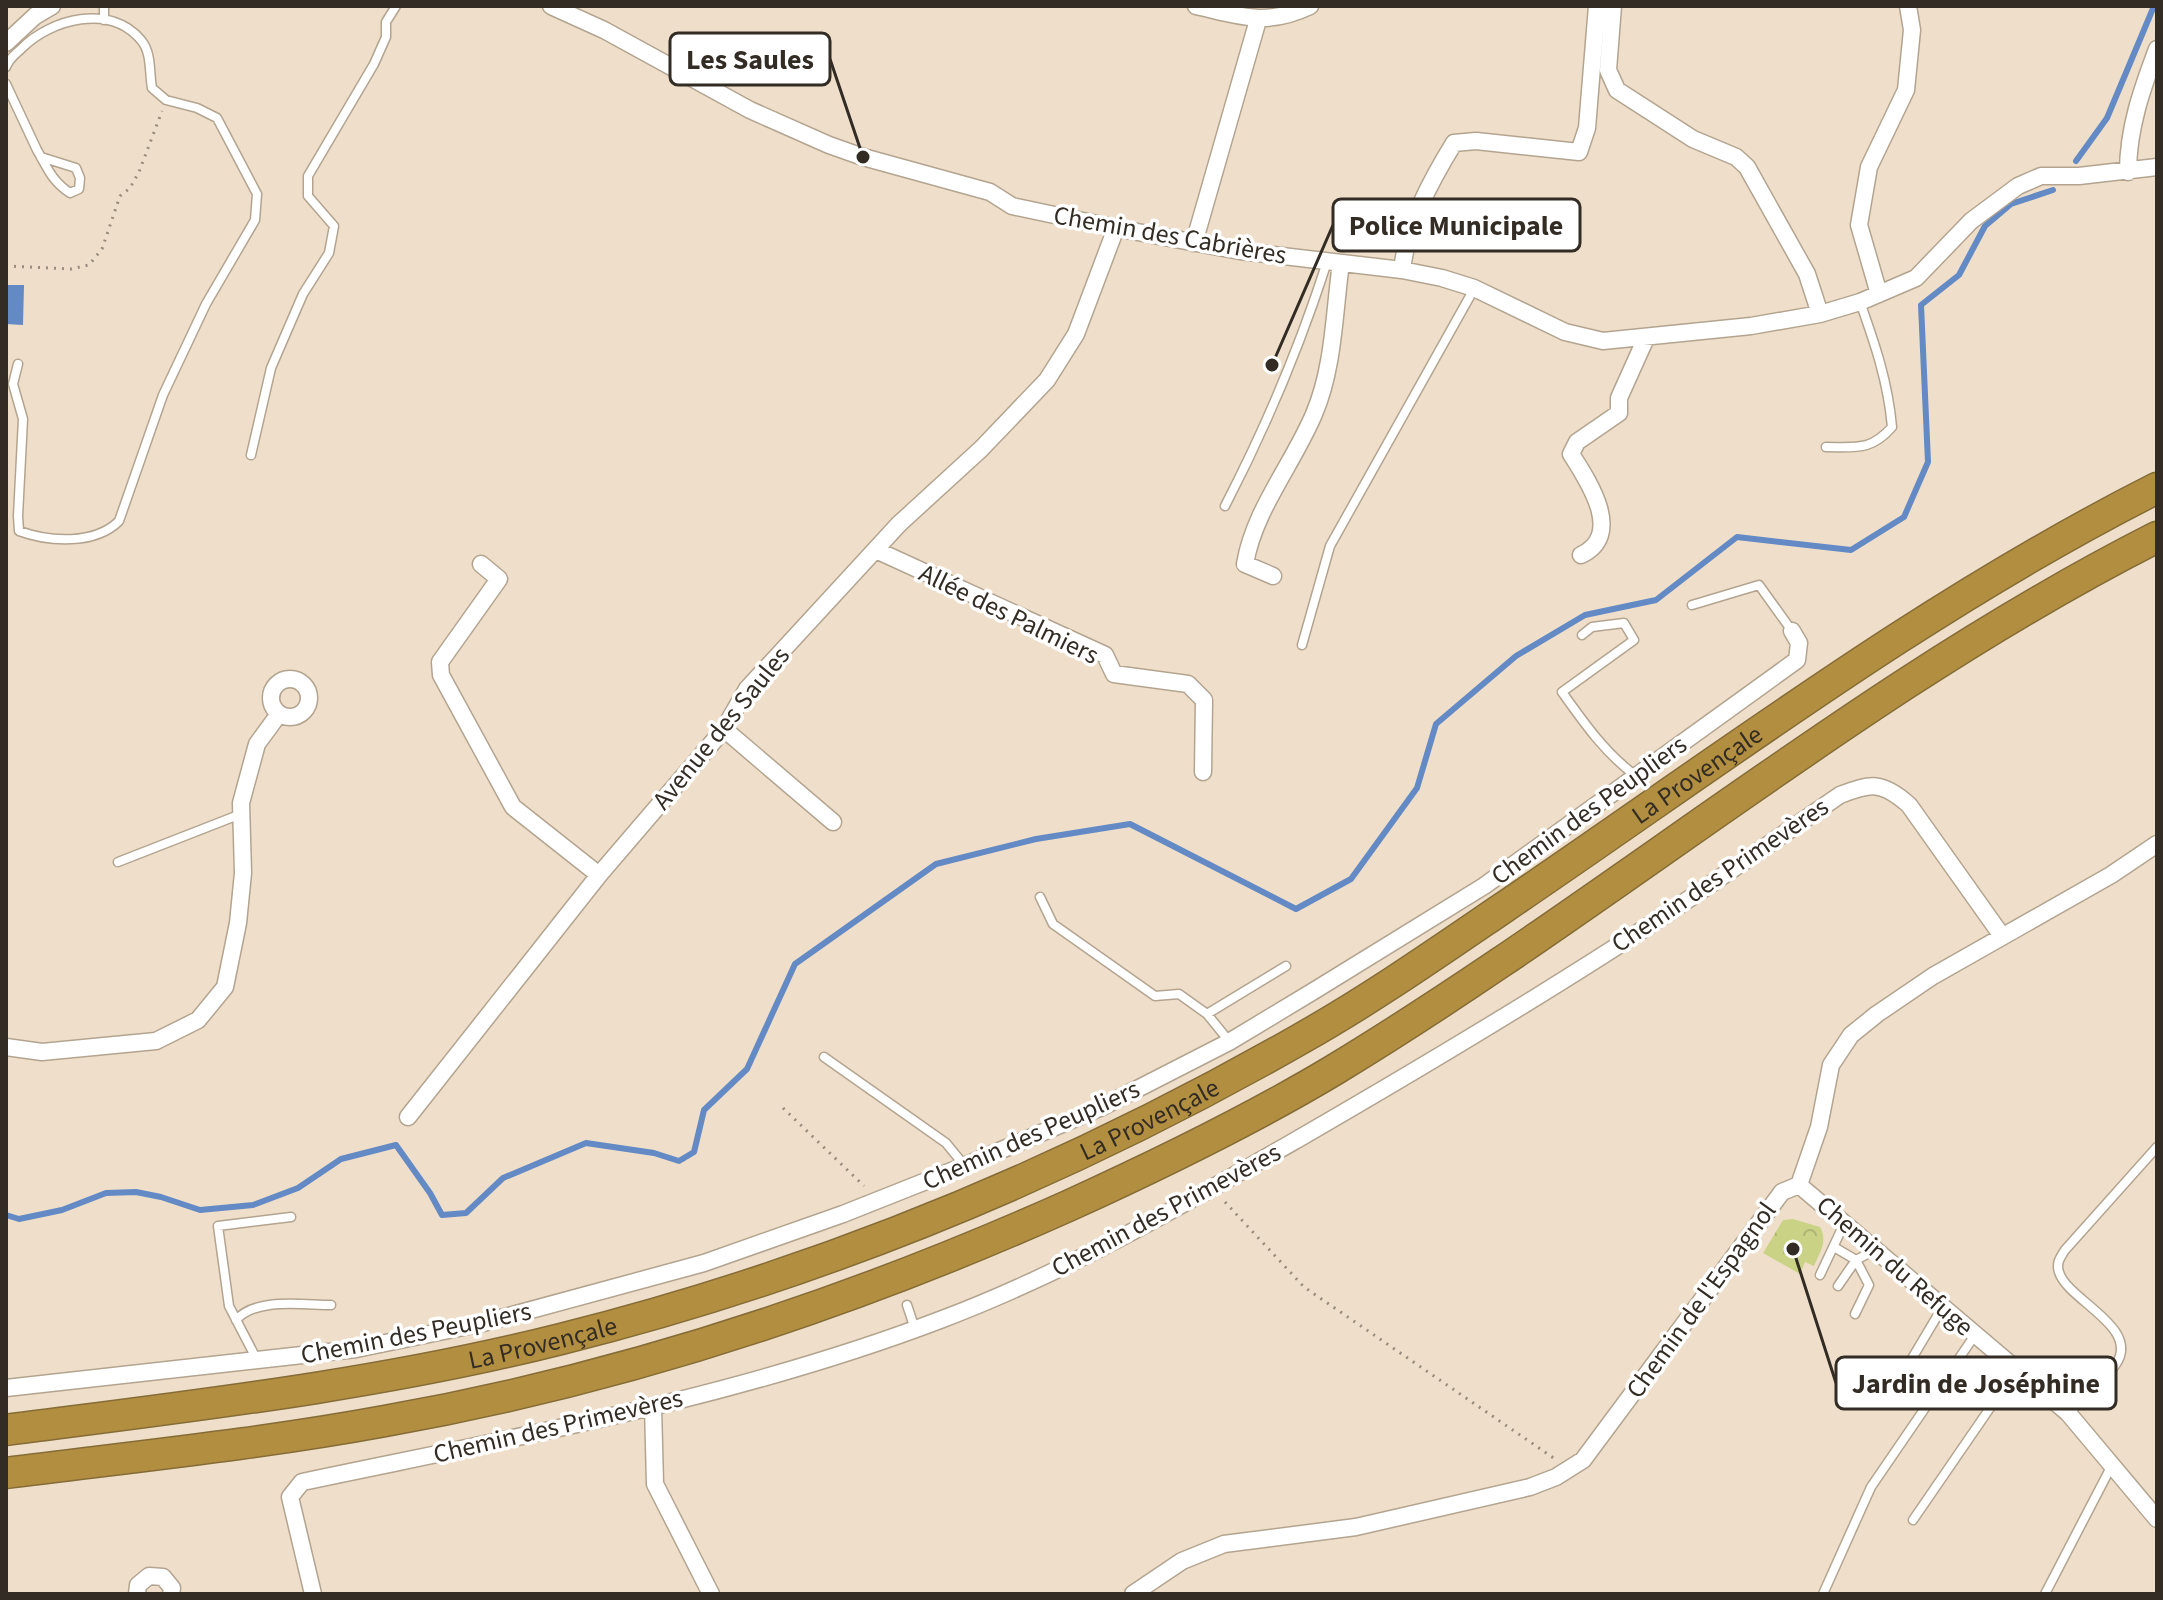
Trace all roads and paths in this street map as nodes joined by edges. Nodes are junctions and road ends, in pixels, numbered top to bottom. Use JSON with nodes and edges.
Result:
{"nodes":[{"id":1,"x":104,"y":6,"type":"edge"},
{"id":2,"x":396,"y":6,"type":"edge"},
{"id":3,"x":551,"y":6,"type":"edge"},
{"id":4,"x":1196,"y":6,"type":"edge"},
{"id":5,"x":1310,"y":6,"type":"edge"},
{"id":6,"x":1597,"y":6,"type":"edge"},
{"id":7,"x":1613,"y":6,"type":"edge"},
{"id":8,"x":1908,"y":6,"type":"edge"},
{"id":9,"x":44,"y":8,"type":"edge"},
{"id":10,"x":104,"y":20,"type":"junction"},
{"id":11,"x":1258,"y":20,"type":"junction"},
{"id":12,"x":6,"y":43,"type":"edge"},
{"id":13,"x":2157,"y":49,"type":"edge"},
{"id":14,"x":6,"y":67,"type":"edge"},
{"id":15,"x":6,"y":84,"type":"edge"},
{"id":16,"x":166,"y":100,"type":"junction"},
{"id":17,"x":41,"y":157,"type":"junction"},
{"id":18,"x":2157,"y":167,"type":"edge"},
{"id":19,"x":2128,"y":172,"type":"junction"},
{"id":20,"x":1116,"y":228,"type":"junction"},
{"id":21,"x":1194,"y":243,"type":"junction"},
{"id":22,"x":1334,"y":263,"type":"junction"},
{"id":23,"x":6,"y":266,"type":"edge"},
{"id":24,"x":1402,"y":270,"type":"junction"},
{"id":25,"x":1474,"y":288,"type":"junction"},
{"id":26,"x":1879,"y":294,"type":"junction"},
{"id":27,"x":1860,"y":302,"type":"junction"},
{"id":28,"x":1820,"y":314,"type":"junction"},
{"id":29,"x":1646,"y":338,"type":"junction"},
{"id":30,"x":18,"y":364,"type":"dead end"},
{"id":31,"x":1826,"y":447,"type":"dead end"},
{"id":32,"x":251,"y":455,"type":"dead end"},
{"id":33,"x":2157,"y":488,"type":"edge"},
{"id":34,"x":1225,"y":506,"type":"dead end"},
{"id":35,"x":2157,"y":537,"type":"edge"},
{"id":36,"x":876,"y":550,"type":"junction"},
{"id":37,"x":1581,"y":555,"type":"dead end"},
{"id":38,"x":481,"y":564,"type":"dead end"},
{"id":39,"x":1273,"y":576,"type":"dead end"},
{"id":40,"x":1692,"y":605,"type":"dead end"},
{"id":41,"x":1792,"y":631,"type":"joint"},
{"id":42,"x":1582,"y":635,"type":"dead end"},
{"id":43,"x":1302,"y":645,"type":"dead end"},
{"id":44,"x":279,"y":714,"type":"dead end"},
{"id":45,"x":724,"y":729,"type":"junction"},
{"id":46,"x":1203,"y":772,"type":"dead end"},
{"id":47,"x":1636,"y":777,"type":"junction"},
{"id":48,"x":241,"y":813,"type":"junction"},
{"id":49,"x":833,"y":822,"type":"dead end"},
{"id":50,"x":2157,"y":844,"type":"edge"},
{"id":51,"x":118,"y":862,"type":"dead end"},
{"id":52,"x":599,"y":875,"type":"junction"},
{"id":53,"x":1040,"y":897,"type":"dead end"},
{"id":54,"x":2002,"y":936,"type":"junction"},
{"id":55,"x":1286,"y":966,"type":"dead end"},
{"id":56,"x":1207,"y":1014,"type":"junction"},
{"id":57,"x":1229,"y":1042,"type":"junction"},
{"id":58,"x":6,"y":1047,"type":"edge"},
{"id":59,"x":824,"y":1057,"type":"dead end"},
{"id":60,"x":783,"y":1108,"type":"dead end"},
{"id":61,"x":408,"y":1117,"type":"dead end"},
{"id":62,"x":2157,"y":1147,"type":"edge"},
{"id":63,"x":964,"y":1166,"type":"junction"},
{"id":64,"x":1799,"y":1185,"type":"junction"},
{"id":65,"x":1211,"y":1187,"type":"junction"},
{"id":66,"x":878,"y":1207,"type":"junction"},
{"id":67,"x":291,"y":1217,"type":"dead end"},
{"id":68,"x":1844,"y":1223,"type":"junction"},
{"id":69,"x":1834,"y":1247,"type":"junction"},
{"id":70,"x":1875,"y":1250,"type":"junction"},
{"id":71,"x":1856,"y":1260,"type":"junction"},
{"id":72,"x":1820,"y":1275,"type":"dead end"},
{"id":73,"x":1838,"y":1286,"type":"dead end"},
{"id":74,"x":331,"y":1305,"type":"dead end"},
{"id":75,"x":907,"y":1305,"type":"dead end"},
{"id":76,"x":1942,"y":1308,"type":"junction"},
{"id":77,"x":1855,"y":1314,"type":"dead end"},
{"id":78,"x":236,"y":1320,"type":"junction"},
{"id":79,"x":915,"y":1330,"type":"junction"},
{"id":80,"x":1975,"y":1335,"type":"junction"},
{"id":81,"x":257,"y":1361,"type":"junction"},
{"id":82,"x":2017,"y":1369,"type":"junction"},
{"id":83,"x":1895,"y":1387,"type":"dead end"},
{"id":84,"x":6,"y":1388,"type":"edge"},
{"id":85,"x":653,"y":1406,"type":"junction"},
{"id":86,"x":2068,"y":1413,"type":"junction"},
{"id":87,"x":6,"y":1430,"type":"edge"},
{"id":88,"x":2111,"y":1467,"type":"junction"},
{"id":89,"x":1569,"y":1469,"type":"junction"},
{"id":90,"x":6,"y":1473,"type":"edge"},
{"id":91,"x":2155,"y":1512,"type":"edge"},
{"id":92,"x":1913,"y":1520,"type":"dead end"},
{"id":93,"x":137,"y":1594,"type":"edge"},
{"id":94,"x":171,"y":1594,"type":"edge"},
{"id":95,"x":313,"y":1594,"type":"edge"},
{"id":96,"x":711,"y":1594,"type":"edge"},
{"id":97,"x":1133,"y":1594,"type":"edge"},
{"id":98,"x":1823,"y":1594,"type":"edge"},
{"id":99,"x":2045,"y":1594,"type":"edge"}],
"edges":[{"from":1,"to":10,"type":"lane"},
{"from":2,"to":32,"type":"lane"},
{"from":3,"to":20,"type":"street","name":"Chemin des Cabrières"},
{"from":4,"to":11,"type":"street"},
{"from":5,"to":11,"type":"street"},
{"from":6,"to":24,"type":"street"},
{"from":7,"to":28,"type":"street"},
{"from":8,"to":26,"type":"street"},
{"from":9,"to":12,"type":"street"},
{"from":10,"to":14,"type":"lane"},
{"from":10,"to":16,"type":"lane"},
{"from":11,"to":21,"type":"street"},
{"from":13,"to":19,"type":"street"},
{"from":15,"to":17,"type":"lane"},
{"from":16,"to":23,"type":"path"},
{"from":16,"to":30,"type":"lane"},
{"from":17,"to":17,"type":"lane"},
{"from":18,"to":19,"type":"street","name":"Chemin des Cabrières"},
{"from":19,"to":26,"type":"street","name":"Chemin des Cabrières"},
{"from":20,"to":21,"type":"street","name":"Chemin des Cabrières"},
{"from":20,"to":36,"type":"street","name":"Avenue des Saules"},
{"from":21,"to":22,"type":"street","name":"Chemin des Cabrières"},
{"from":22,"to":24,"type":"street","name":"Chemin des Cabrières"},
{"from":22,"to":34,"type":"lane"},
{"from":22,"to":39,"type":"street"},
{"from":24,"to":25,"type":"street","name":"Chemin des Cabrières"},
{"from":25,"to":29,"type":"street","name":"Chemin des Cabrières"},
{"from":25,"to":43,"type":"lane"},
{"from":26,"to":27,"type":"street","name":"Chemin des Cabrières"},
{"from":27,"to":28,"type":"street","name":"Chemin des Cabrières"},
{"from":27,"to":31,"type":"lane"},
{"from":28,"to":29,"type":"street","name":"Chemin des Cabrières"},
{"from":29,"to":37,"type":"street"},
{"from":33,"to":87,"type":"highway","name":"La Provençale"},
{"from":35,"to":90,"type":"highway","name":"La Provençale"},
{"from":36,"to":45,"type":"street","name":"Avenue des Saules"},
{"from":36,"to":46,"type":"street","name":"Allée des Palmiers"},
{"from":38,"to":52,"type":"street"},
{"from":40,"to":41,"type":"lane","name":"Chemin des Peupliers"},
{"from":41,"to":47,"type":"street","name":"Chemin des Peupliers"},
{"from":42,"to":47,"type":"lane"},
{"from":44,"to":48,"type":"street"},
{"from":45,"to":49,"type":"street"},
{"from":45,"to":52,"type":"street","name":"Avenue des Saules"},
{"from":47,"to":57,"type":"street","name":"Chemin des Peupliers"},
{"from":48,"to":51,"type":"lane"},
{"from":48,"to":58,"type":"street"},
{"from":50,"to":54,"type":"street","name":"Chemin de l'Espagnol"},
{"from":52,"to":61,"type":"street","name":"Avenue des Saules"},
{"from":53,"to":56,"type":"lane"},
{"from":54,"to":64,"type":"street","name":"Chemin de l'Espagnol"},
{"from":54,"to":65,"type":"street","name":"Chemin des Primevères"},
{"from":55,"to":56,"type":"lane"},
{"from":56,"to":57,"type":"lane"},
{"from":57,"to":63,"type":"street","name":"Chemin des Peupliers"},
{"from":59,"to":63,"type":"lane"},
{"from":60,"to":66,"type":"path"},
{"from":62,"to":86,"type":"lane"},
{"from":63,"to":66,"type":"street","name":"Chemin des Peupliers"},
{"from":64,"to":68,"type":"street","name":"Chemin du Refuge"},
{"from":64,"to":89,"type":"street","name":"Chemin de l'Espagnol"},
{"from":65,"to":79,"type":"street","name":"Chemin des Primevères"},
{"from":65,"to":89,"type":"path"},
{"from":66,"to":81,"type":"street","name":"Chemin des Peupliers"},
{"from":67,"to":78,"type":"lane"},
{"from":68,"to":69,"type":"lane"},
{"from":68,"to":70,"type":"street","name":"Chemin du Refuge"},
{"from":69,"to":71,"type":"lane"},
{"from":69,"to":72,"type":"lane"},
{"from":70,"to":71,"type":"lane"},
{"from":70,"to":76,"type":"street","name":"Chemin du Refuge"},
{"from":71,"to":73,"type":"lane"},
{"from":71,"to":77,"type":"lane"},
{"from":74,"to":78,"type":"lane"},
{"from":75,"to":79,"type":"lane"},
{"from":76,"to":80,"type":"street","name":"Chemin du Refuge"},
{"from":76,"to":83,"type":"lane"},
{"from":78,"to":81,"type":"lane"},
{"from":79,"to":85,"type":"street","name":"Chemin des Primevères"},
{"from":80,"to":82,"type":"street","name":"Chemin du Refuge"},
{"from":80,"to":98,"type":"lane"},
{"from":81,"to":84,"type":"street","name":"Chemin des Peupliers"},
{"from":82,"to":86,"type":"street","name":"Chemin du Refuge"},
{"from":82,"to":92,"type":"lane"},
{"from":85,"to":95,"type":"street","name":"Chemin des Primevères"},
{"from":85,"to":96,"type":"street"},
{"from":86,"to":88,"type":"street","name":"Chemin du Refuge"},
{"from":88,"to":91,"type":"street","name":"Chemin du Refuge"},
{"from":88,"to":99,"type":"lane"},
{"from":89,"to":97,"type":"street","name":"Chemin de l'Espagnol"},
{"from":93,"to":94,"type":"street"}]}
